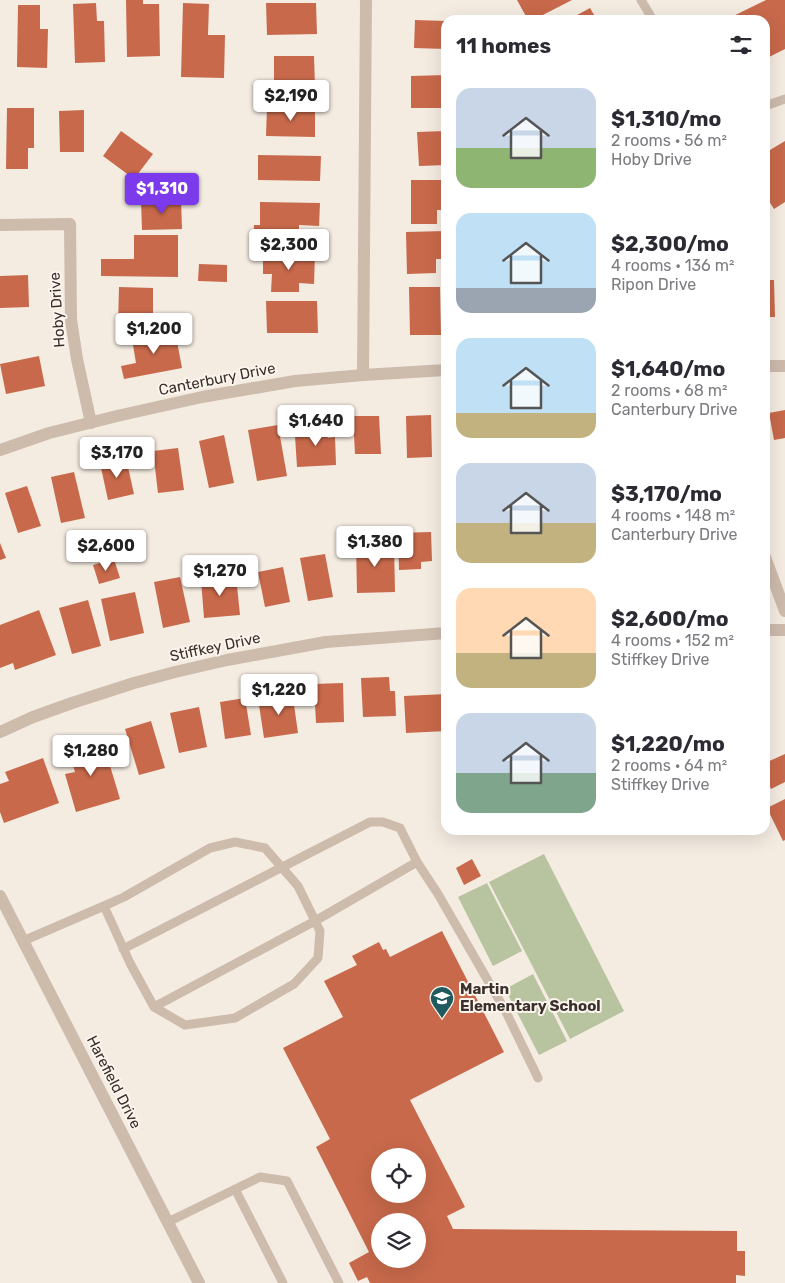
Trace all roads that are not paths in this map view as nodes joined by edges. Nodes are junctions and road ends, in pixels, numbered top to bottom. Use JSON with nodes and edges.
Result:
{"nodes":[{"id":1,"x":366,"y":0,"type":"edge"},
{"id":2,"x":641,"y":0,"type":"edge"},
{"id":3,"x":650,"y":15,"type":"edge"},
{"id":4,"x":785,"y":99,"type":"edge"},
{"id":5,"x":770,"y":104,"type":"edge"},
{"id":6,"x":0,"y":225,"type":"edge"},
{"id":7,"x":770,"y":366,"type":"edge"},
{"id":8,"x":785,"y":366,"type":"edge"},
{"id":9,"x":441,"y":370,"type":"edge"},
{"id":10,"x":363,"y":375,"type":"junction"},
{"id":11,"x":91,"y":423,"type":"junction"},
{"id":12,"x":0,"y":450,"type":"edge"},
{"id":13,"x":770,"y":570,"type":"edge"},
{"id":14,"x":785,"y":611,"type":"edge"},
{"id":15,"x":770,"y":630,"type":"edge"},
{"id":16,"x":785,"y":630,"type":"edge"},
{"id":17,"x":441,"y":633,"type":"edge"},
{"id":18,"x":0,"y":732,"type":"edge"},
{"id":19,"x":417,"y":862,"type":"junction"},
{"id":20,"x":282,"y":868,"type":"junction"},
{"id":21,"x":0,"y":896,"type":"edge"},
{"id":22,"x":104,"y":906,"type":"junction"},
{"id":23,"x":315,"y":921,"type":"junction"},
{"id":24,"x":23,"y":941,"type":"junction"},
{"id":25,"x":123,"y":949,"type":"junction"},
{"id":26,"x":154,"y":1007,"type":"junction"},
{"id":27,"x":538,"y":1078,"type":"dead end"},
{"id":28,"x":234,"y":1189,"type":"junction"},
{"id":29,"x":168,"y":1222,"type":"junction"},
{"id":30,"x":200,"y":1283,"type":"edge"},
{"id":31,"x":283,"y":1283,"type":"edge"},
{"id":32,"x":339,"y":1283,"type":"edge"}],
"edges":[{"from":1,"to":10,"type":"street"},
{"from":2,"to":3,"type":"lane"},
{"from":4,"to":5,"type":"lane"},
{"from":6,"to":11,"type":"street","name":"Hoby Drive"},
{"from":7,"to":8,"type":"street"},
{"from":9,"to":10,"type":"street","name":"Canterbury Drive"},
{"from":10,"to":11,"type":"street","name":"Canterbury Drive"},
{"from":11,"to":12,"type":"street","name":"Canterbury Drive"},
{"from":13,"to":14,"type":"street"},
{"from":15,"to":16,"type":"street"},
{"from":17,"to":18,"type":"street","name":"Stiffkey Drive"},
{"from":19,"to":20,"type":"lane"},
{"from":19,"to":23,"type":"lane"},
{"from":19,"to":27,"type":"lane"},
{"from":20,"to":22,"type":"lane"},
{"from":20,"to":23,"type":"lane"},
{"from":20,"to":25,"type":"lane"},
{"from":21,"to":24,"type":"street","name":"Harefield Drive"},
{"from":22,"to":24,"type":"lane"},
{"from":22,"to":25,"type":"lane"},
{"from":23,"to":26,"type":"lane"},
{"from":23,"to":26,"type":"lane"},
{"from":24,"to":29,"type":"street","name":"Harefield Drive"},
{"from":25,"to":26,"type":"lane"},
{"from":28,"to":29,"type":"lane"},
{"from":28,"to":31,"type":"lane"},
{"from":28,"to":32,"type":"lane"},
{"from":29,"to":30,"type":"street","name":"Harefield Drive"}]}
